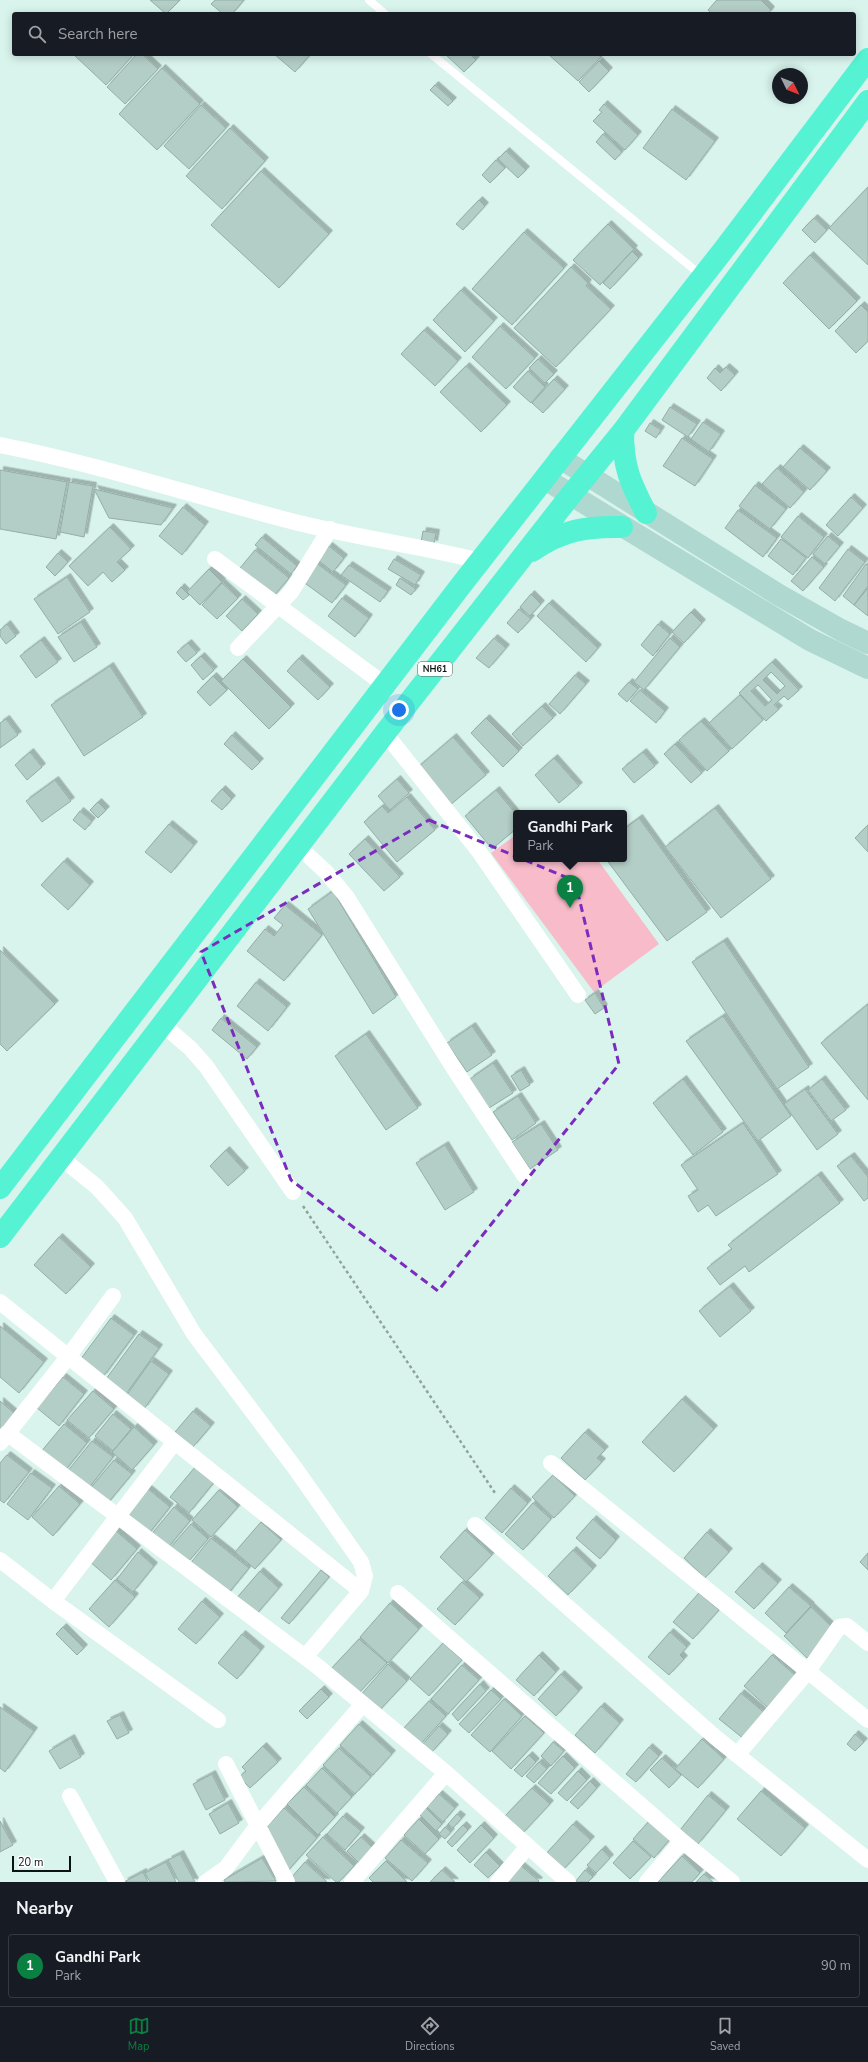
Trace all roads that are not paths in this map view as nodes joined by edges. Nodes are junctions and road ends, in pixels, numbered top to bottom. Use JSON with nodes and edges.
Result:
{"nodes":[{"id":1,"x":369,"y":0,"type":"edge"},
{"id":2,"x":383,"y":12,"type":"edge"},
{"id":3,"x":433,"y":56,"type":"edge"},
{"id":4,"x":868,"y":59,"type":"edge"},
{"id":5,"x":868,"y":101,"type":"edge"},
{"id":6,"x":725,"y":248,"type":"junction"},
{"id":7,"x":747,"y":264,"type":"junction"},
{"id":8,"x":702,"y":277,"type":"junction"},
{"id":9,"x":623,"y":431,"type":"junction"},
{"id":10,"x":0,"y":445,"type":"edge"},
{"id":11,"x":560,"y":458,"type":"junction"},
{"id":12,"x":587,"y":476,"type":"junction"},
{"id":13,"x":545,"y":480,"type":"junction"},
{"id":14,"x":570,"y":496,"type":"junction"},
{"id":15,"x":646,"y":513,"type":"junction"},
{"id":16,"x":622,"y":527,"type":"junction"},
{"id":17,"x":330,"y":529,"type":"junction"},
{"id":18,"x":521,"y":558,"type":"junction"},
{"id":19,"x":215,"y":559,"type":"dead end"},
{"id":20,"x":480,"y":561,"type":"junction"},
{"id":21,"x":279,"y":606,"type":"junction"},
{"id":22,"x":841,"y":630,"type":"junction"},
{"id":23,"x":868,"y":643,"type":"edge"},
{"id":24,"x":238,"y":648,"type":"dead end"},
{"id":25,"x":830,"y":651,"type":"junction"},
{"id":26,"x":868,"y":668,"type":"edge"},
{"id":27,"x":385,"y":685,"type":"junction"},
{"id":28,"x":385,"y":733,"type":"junction"},
{"id":29,"x":298,"y":846,"type":"junction"},
{"id":30,"x":578,"y":995,"type":"dead end"},
{"id":31,"x":162,"y":1024,"type":"junction"},
{"id":32,"x":60,"y":1157,"type":"junction"},
{"id":33,"x":524,"y":1175,"type":"dead end"},
{"id":34,"x":0,"y":1188,"type":"edge"},
{"id":35,"x":293,"y":1192,"type":"road end"},
{"id":36,"x":0,"y":1236,"type":"edge"},
{"id":37,"x":113,"y":1296,"type":"dead end"},
{"id":38,"x":0,"y":1302,"type":"edge"},
{"id":39,"x":68,"y":1357,"type":"junction"},
{"id":40,"x":4,"y":1438,"type":"edge"},
{"id":41,"x":174,"y":1443,"type":"junction"},
{"id":42,"x":551,"y":1464,"type":"dead end"},
{"id":43,"x":118,"y":1516,"type":"junction"},
{"id":44,"x":475,"y":1525,"type":"dead end"},
{"id":45,"x":0,"y":1560,"type":"edge"},
{"id":46,"x":361,"y":1591,"type":"junction"},
{"id":47,"x":398,"y":1593,"type":"dead end"},
{"id":48,"x":53,"y":1602,"type":"junction"},
{"id":49,"x":868,"y":1643,"type":"edge"},
{"id":50,"x":306,"y":1657,"type":"junction"},
{"id":51,"x":808,"y":1671,"type":"junction"},
{"id":52,"x":363,"y":1704,"type":"junction"},
{"id":53,"x":218,"y":1720,"type":"dead end"},
{"id":54,"x":868,"y":1720,"type":"edge"},
{"id":55,"x":737,"y":1755,"type":"junction"},
{"id":56,"x":226,"y":1764,"type":"dead end"},
{"id":57,"x":446,"y":1773,"type":"junction"},
{"id":58,"x":70,"y":1796,"type":"dead end"},
{"id":59,"x":258,"y":1825,"type":"junction"},
{"id":60,"x":682,"y":1841,"type":"junction"},
{"id":61,"x":528,"y":1846,"type":"junction"},
{"id":62,"x":868,"y":1860,"type":"edge"},
{"id":63,"x":117,"y":1882,"type":"edge"},
{"id":64,"x":206,"y":1882,"type":"edge"},
{"id":65,"x":287,"y":1882,"type":"edge"},
{"id":66,"x":352,"y":1882,"type":"edge"},
{"id":67,"x":498,"y":1882,"type":"edge"},
{"id":68,"x":568,"y":1882,"type":"edge"},
{"id":69,"x":646,"y":1882,"type":"edge"},
{"id":70,"x":732,"y":1882,"type":"edge"}],
"edges":[{"from":1,"to":2,"type":"lane"},
{"from":3,"to":8,"type":"lane"},
{"from":4,"to":6,"type":"highway","number":"NH61"},
{"from":5,"to":7,"type":"highway","number":"NH61"},
{"from":6,"to":7,"type":"highway"},
{"from":6,"to":8,"type":"highway","number":"NH61"},
{"from":7,"to":9,"type":"highway","number":"NH61"},
{"from":8,"to":11,"type":"highway","number":"NH61"},
{"from":9,"to":12,"type":"highway","number":"NH61"},
{"from":9,"to":15,"type":"highway"},
{"from":10,"to":17,"type":"street"},
{"from":11,"to":12,"type":"street"},
{"from":11,"to":13,"type":"highway","number":"NH61"},
{"from":12,"to":14,"type":"highway","number":"NH61"},
{"from":12,"to":15,"type":"street"},
{"from":13,"to":14,"type":"street"},
{"from":13,"to":20,"type":"highway","number":"NH61"},
{"from":14,"to":16,"type":"street"},
{"from":14,"to":18,"type":"highway","number":"NH61"},
{"from":15,"to":22,"type":"street"},
{"from":16,"to":18,"type":"highway"},
{"from":16,"to":25,"type":"street"},
{"from":17,"to":20,"type":"street"},
{"from":17,"to":21,"type":"street"},
{"from":18,"to":28,"type":"highway","number":"NH61"},
{"from":19,"to":21,"type":"street"},
{"from":20,"to":27,"type":"highway","number":"NH61"},
{"from":21,"to":24,"type":"street"},
{"from":21,"to":27,"type":"street"},
{"from":22,"to":23,"type":"street"},
{"from":22,"to":25,"type":"street"},
{"from":25,"to":26,"type":"street"},
{"from":27,"to":34,"type":"highway","number":"NH61"},
{"from":28,"to":29,"type":"highway","number":"NH61"},
{"from":28,"to":30,"type":"street"},
{"from":29,"to":31,"type":"highway","number":"NH61"},
{"from":29,"to":33,"type":"street"},
{"from":31,"to":32,"type":"highway","number":"NH61"},
{"from":31,"to":35,"type":"street"},
{"from":32,"to":36,"type":"highway","number":"NH61"},
{"from":32,"to":46,"type":"street"},
{"from":37,"to":39,"type":"street"},
{"from":38,"to":39,"type":"street"},
{"from":39,"to":40,"type":"street"},
{"from":39,"to":41,"type":"street"},
{"from":40,"to":43,"type":"street"},
{"from":41,"to":43,"type":"street"},
{"from":41,"to":46,"type":"street"},
{"from":42,"to":51,"type":"street"},
{"from":43,"to":48,"type":"street"},
{"from":43,"to":50,"type":"street"},
{"from":44,"to":55,"type":"street"},
{"from":45,"to":48,"type":"street"},
{"from":46,"to":50,"type":"street"},
{"from":47,"to":60,"type":"street"},
{"from":48,"to":53,"type":"street"},
{"from":49,"to":51,"type":"street"},
{"from":50,"to":52,"type":"street"},
{"from":51,"to":54,"type":"street"},
{"from":51,"to":55,"type":"street"},
{"from":52,"to":57,"type":"street"},
{"from":52,"to":59,"type":"street"},
{"from":55,"to":62,"type":"street"},
{"from":56,"to":59,"type":"street"},
{"from":57,"to":61,"type":"street"},
{"from":57,"to":66,"type":"street"},
{"from":58,"to":63,"type":"street"},
{"from":59,"to":64,"type":"street"},
{"from":59,"to":65,"type":"street"},
{"from":60,"to":69,"type":"street"},
{"from":60,"to":70,"type":"street"},
{"from":61,"to":67,"type":"street"},
{"from":61,"to":68,"type":"street"}]}
